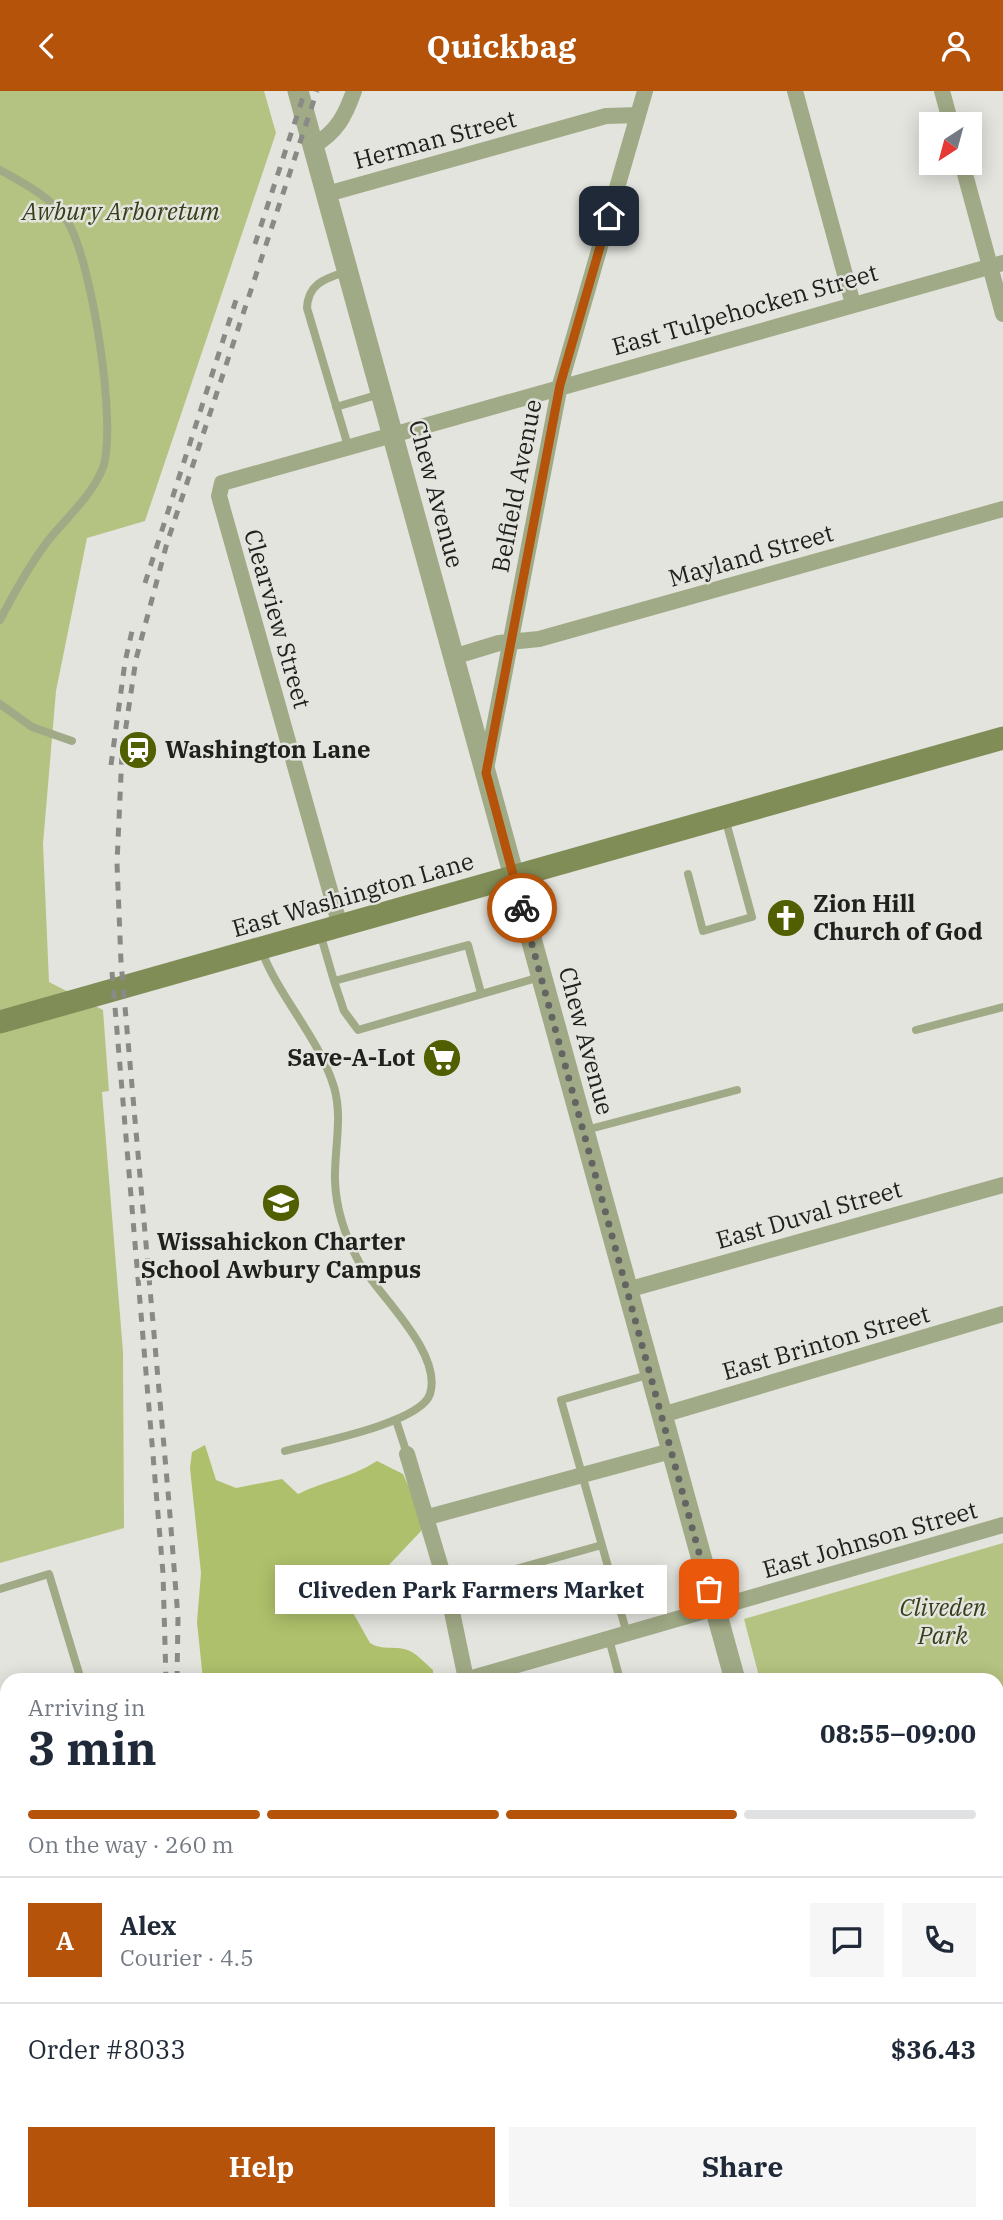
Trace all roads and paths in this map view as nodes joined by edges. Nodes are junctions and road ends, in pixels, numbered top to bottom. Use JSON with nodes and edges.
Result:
{"nodes":[{"id":1,"x":298,"y":91,"type":"edge"},
{"id":2,"x":354,"y":91,"type":"edge"},
{"id":3,"x":645,"y":91,"type":"edge"},
{"id":4,"x":795,"y":91,"type":"edge"},
{"id":5,"x":942,"y":91,"type":"edge"},
{"id":6,"x":948,"y":112,"type":"edge"},
{"id":7,"x":638,"y":115,"type":"junction"},
{"id":8,"x":313,"y":146,"type":"junction"},
{"id":9,"x":0,"y":170,"type":"edge"},
{"id":10,"x":966,"y":175,"type":"edge"},
{"id":11,"x":327,"y":194,"type":"junction"},
{"id":12,"x":996,"y":265,"type":"edge"},
{"id":13,"x":348,"y":271,"type":"junction"},
{"id":14,"x":853,"y":304,"type":"junction"},
{"id":15,"x":1003,"y":314,"type":"edge"},
{"id":16,"x":560,"y":385,"type":"junction"},
{"id":17,"x":381,"y":393,"type":"junction"},
{"id":18,"x":336,"y":407,"type":"junction"},
{"id":19,"x":392,"y":433,"type":"junction"},
{"id":20,"x":348,"y":446,"type":"junction"},
{"id":21,"x":219,"y":486,"type":"joint"},
{"id":22,"x":1003,"y":509,"type":"edge"},
{"id":23,"x":0,"y":620,"type":"edge"},
{"id":24,"x":511,"y":642,"type":"junction"},
{"id":25,"x":453,"y":657,"type":"junction"},
{"id":26,"x":0,"y":704,"type":"edge"},
{"id":27,"x":1003,"y":738,"type":"edge"},
{"id":28,"x":72,"y":741,"type":"dead end"},
{"id":29,"x":486,"y":773,"type":"junction"},
{"id":30,"x":725,"y":815,"type":"junction"},
{"id":31,"x":688,"y":874,"type":"dead end"},
{"id":32,"x":514,"y":877,"type":"junction"},
{"id":33,"x":330,"y":929,"type":"junction"},
{"id":34,"x":261,"y":949,"type":"junction"},
{"id":35,"x":542,"y":977,"type":"junction"},
{"id":36,"x":334,"y":981,"type":"junction"},
{"id":37,"x":481,"y":993,"type":"junction"},
{"id":38,"x":1003,"y":1007,"type":"edge"},
{"id":39,"x":0,"y":1022,"type":"edge"},
{"id":40,"x":916,"y":1030,"type":"dead end"},
{"id":41,"x":737,"y":1090,"type":"dead end"},
{"id":42,"x":583,"y":1131,"type":"junction"},
{"id":43,"x":1003,"y":1185,"type":"edge"},
{"id":44,"x":627,"y":1290,"type":"junction"},
{"id":45,"x":1003,"y":1314,"type":"edge"},
{"id":46,"x":651,"y":1374,"type":"junction"},
{"id":47,"x":662,"y":1415,"type":"junction"},
{"id":48,"x":396,"y":1420,"type":"junction"},
{"id":49,"x":285,"y":1451,"type":"dead end"},
{"id":50,"x":671,"y":1451,"type":"junction"},
{"id":51,"x":407,"y":1454,"type":"joint"},
{"id":52,"x":583,"y":1474,"type":"junction"},
{"id":53,"x":428,"y":1517,"type":"junction"},
{"id":54,"x":1003,"y":1525,"type":"edge"},
{"id":55,"x":602,"y":1545,"type":"junction"},
{"id":56,"x":447,"y":1588,"type":"junction"},
{"id":57,"x":0,"y":1589,"type":"edge"},
{"id":58,"x":715,"y":1609,"type":"junction"},
{"id":59,"x":627,"y":1634,"type":"junction"},
{"id":60,"x":609,"y":1639,"type":"junction"},
{"id":61,"x":523,"y":1664,"type":"junction"},
{"id":62,"x":79,"y":1673,"type":"edge"},
{"id":63,"x":465,"y":1673,"type":"edge"},
{"id":64,"x":491,"y":1673,"type":"edge"},
{"id":65,"x":525,"y":1673,"type":"edge"},
{"id":66,"x":618,"y":1673,"type":"edge"},
{"id":67,"x":732,"y":1673,"type":"edge"}],
"edges":[{"from":1,"to":8,"type":"street","name":"Chew Avenue"},
{"from":2,"to":8,"type":"street"},
{"from":3,"to":7,"type":"street","name":"Belfield Avenue"},
{"from":4,"to":14,"type":"street"},
{"from":5,"to":6,"type":"street"},
{"from":7,"to":11,"type":"street","name":"Herman Street"},
{"from":7,"to":16,"type":"street","name":"Belfield Avenue"},
{"from":8,"to":11,"type":"street","name":"Chew Avenue"},
{"from":9,"to":23,"type":"lane"},
{"from":10,"to":12,"type":"street"},
{"from":11,"to":13,"type":"street","name":"Chew Avenue"},
{"from":12,"to":14,"type":"street","name":"East Tulpehocken Street"},
{"from":12,"to":15,"type":"street"},
{"from":13,"to":17,"type":"street","name":"Chew Avenue"},
{"from":13,"to":18,"type":"lane"},
{"from":14,"to":16,"type":"street","name":"East Tulpehocken Street"},
{"from":16,"to":19,"type":"street","name":"East Tulpehocken Street"},
{"from":16,"to":24,"type":"street","name":"Belfield Avenue"},
{"from":17,"to":18,"type":"lane"},
{"from":17,"to":19,"type":"street","name":"Chew Avenue"},
{"from":18,"to":20,"type":"lane"},
{"from":19,"to":20,"type":"street","name":"East Tulpehocken Street"},
{"from":19,"to":25,"type":"street","name":"Chew Avenue"},
{"from":20,"to":21,"type":"street","name":"East Tulpehocken Street"},
{"from":21,"to":33,"type":"street","name":"Clearview Street"},
{"from":22,"to":24,"type":"street","name":"Mayland Street"},
{"from":24,"to":25,"type":"street","name":"Mayland Street"},
{"from":24,"to":29,"type":"street","name":"Belfield Avenue"},
{"from":25,"to":29,"type":"street","name":"Chew Avenue"},
{"from":26,"to":28,"type":"lane"},
{"from":27,"to":30,"type":"main road","name":"East Washington Lane"},
{"from":29,"to":32,"type":"street","name":"Chew Avenue"},
{"from":30,"to":31,"type":"lane"},
{"from":30,"to":32,"type":"main road","name":"East Washington Lane"},
{"from":32,"to":33,"type":"main road","name":"East Washington Lane"},
{"from":32,"to":35,"type":"street","name":"Chew Avenue"},
{"from":33,"to":34,"type":"main road","name":"East Washington Lane"},
{"from":33,"to":36,"type":"lane"},
{"from":34,"to":39,"type":"main road","name":"East Washington Lane"},
{"from":34,"to":48,"type":"lane"},
{"from":35,"to":37,"type":"lane"},
{"from":35,"to":42,"type":"street","name":"Chew Avenue"},
{"from":36,"to":37,"type":"lane"},
{"from":36,"to":37,"type":"lane"},
{"from":38,"to":40,"type":"lane"},
{"from":41,"to":42,"type":"lane"},
{"from":42,"to":44,"type":"street","name":"Chew Avenue"},
{"from":43,"to":44,"type":"street","name":"East Duval Street"},
{"from":44,"to":46,"type":"street","name":"Chew Avenue"},
{"from":45,"to":47,"type":"street","name":"East Brinton Street"},
{"from":46,"to":47,"type":"street","name":"Chew Avenue"},
{"from":46,"to":52,"type":"lane"},
{"from":47,"to":50,"type":"street","name":"Chew Avenue"},
{"from":48,"to":49,"type":"lane"},
{"from":48,"to":51,"type":"lane"},
{"from":50,"to":52,"type":"street"},
{"from":50,"to":58,"type":"street","name":"Chew Avenue"},
{"from":51,"to":53,"type":"street"},
{"from":52,"to":53,"type":"street"},
{"from":52,"to":55,"type":"lane"},
{"from":53,"to":56,"type":"street"},
{"from":54,"to":58,"type":"street","name":"East Johnson Street"},
{"from":55,"to":56,"type":"lane"},
{"from":55,"to":59,"type":"lane"},
{"from":56,"to":63,"type":"street"},
{"from":57,"to":62,"type":"lane"},
{"from":58,"to":59,"type":"street","name":"East Johnson Street"},
{"from":58,"to":67,"type":"street","name":"Chew Avenue"},
{"from":59,"to":60,"type":"street","name":"East Johnson Street"},
{"from":60,"to":61,"type":"street","name":"East Johnson Street"},
{"from":60,"to":66,"type":"lane"},
{"from":61,"to":64,"type":"street","name":"East Johnson Street"},
{"from":61,"to":65,"type":"street"}]}
